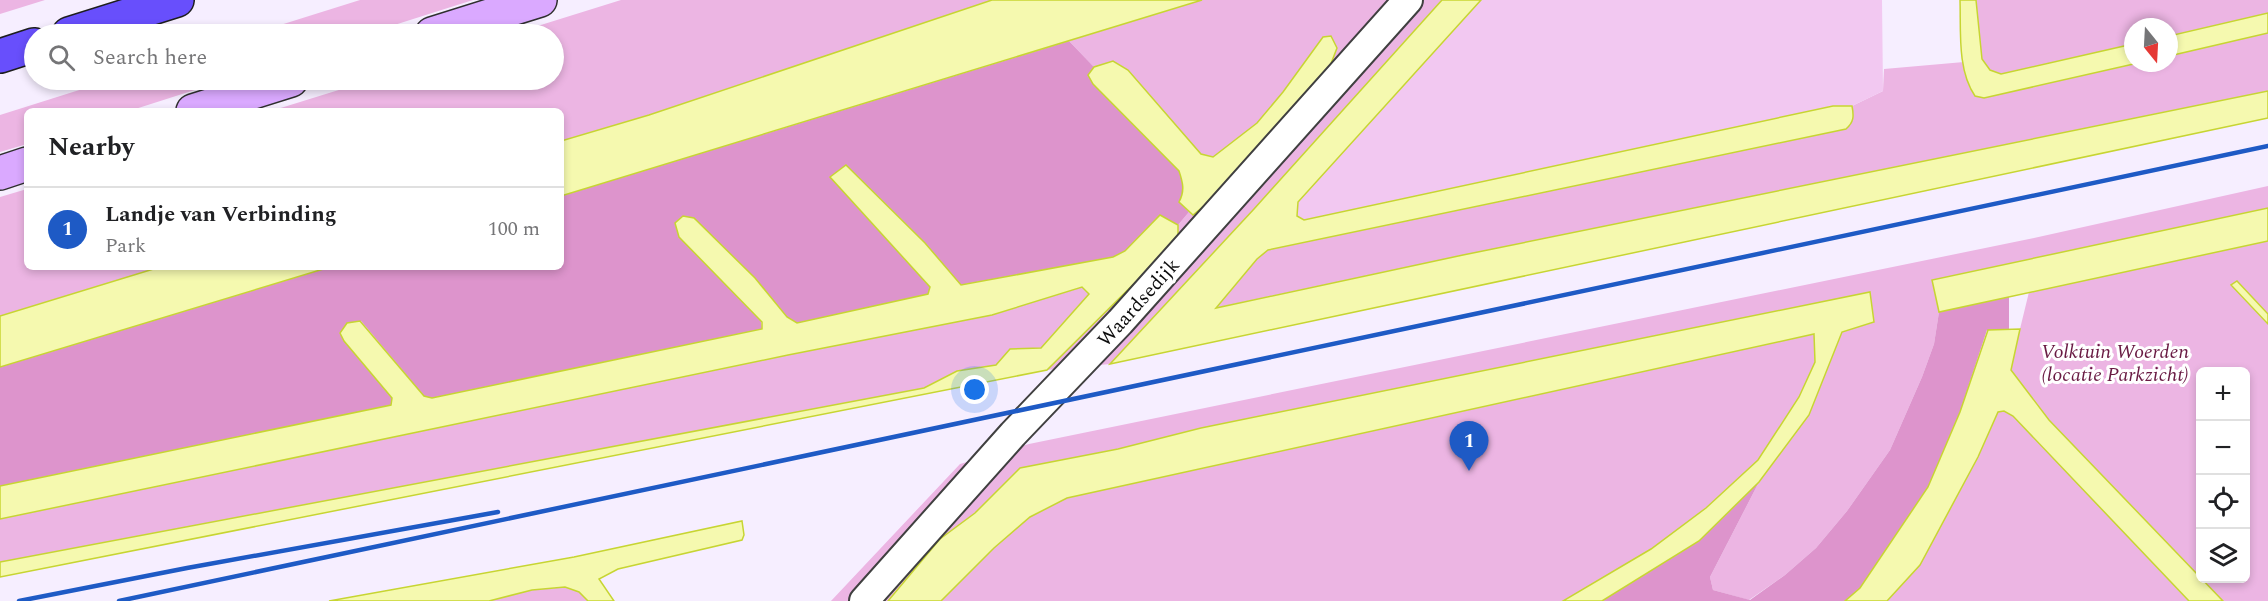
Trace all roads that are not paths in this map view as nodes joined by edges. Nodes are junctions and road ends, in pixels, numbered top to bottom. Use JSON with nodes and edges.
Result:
{"nodes":[{"id":1,"x":177,"y":0,"type":"edge"},
{"id":2,"x":540,"y":0,"type":"edge"},
{"id":3,"x":1408,"y":0,"type":"edge"},
{"id":4,"x":101,"y":24,"type":"edge"},
{"id":5,"x":464,"y":24,"type":"edge"},
{"id":6,"x":24,"y":48,"type":"edge"},
{"id":7,"x":0,"y":56,"type":"edge"},
{"id":8,"x":259,"y":90,"type":"edge"},
{"id":9,"x":202,"y":108,"type":"edge"},
{"id":10,"x":24,"y":165,"type":"edge"},
{"id":11,"x":0,"y":173,"type":"edge"},
{"id":12,"x":864,"y":601,"type":"edge"}],
"edges":[{"from":1,"to":4,"type":"highway"},
{"from":2,"to":5,"type":"main road"},
{"from":3,"to":12,"type":"street","name":"Waardsedijk"},
{"from":6,"to":7,"type":"highway"},
{"from":8,"to":9,"type":"main road"},
{"from":10,"to":11,"type":"main road"}]}
